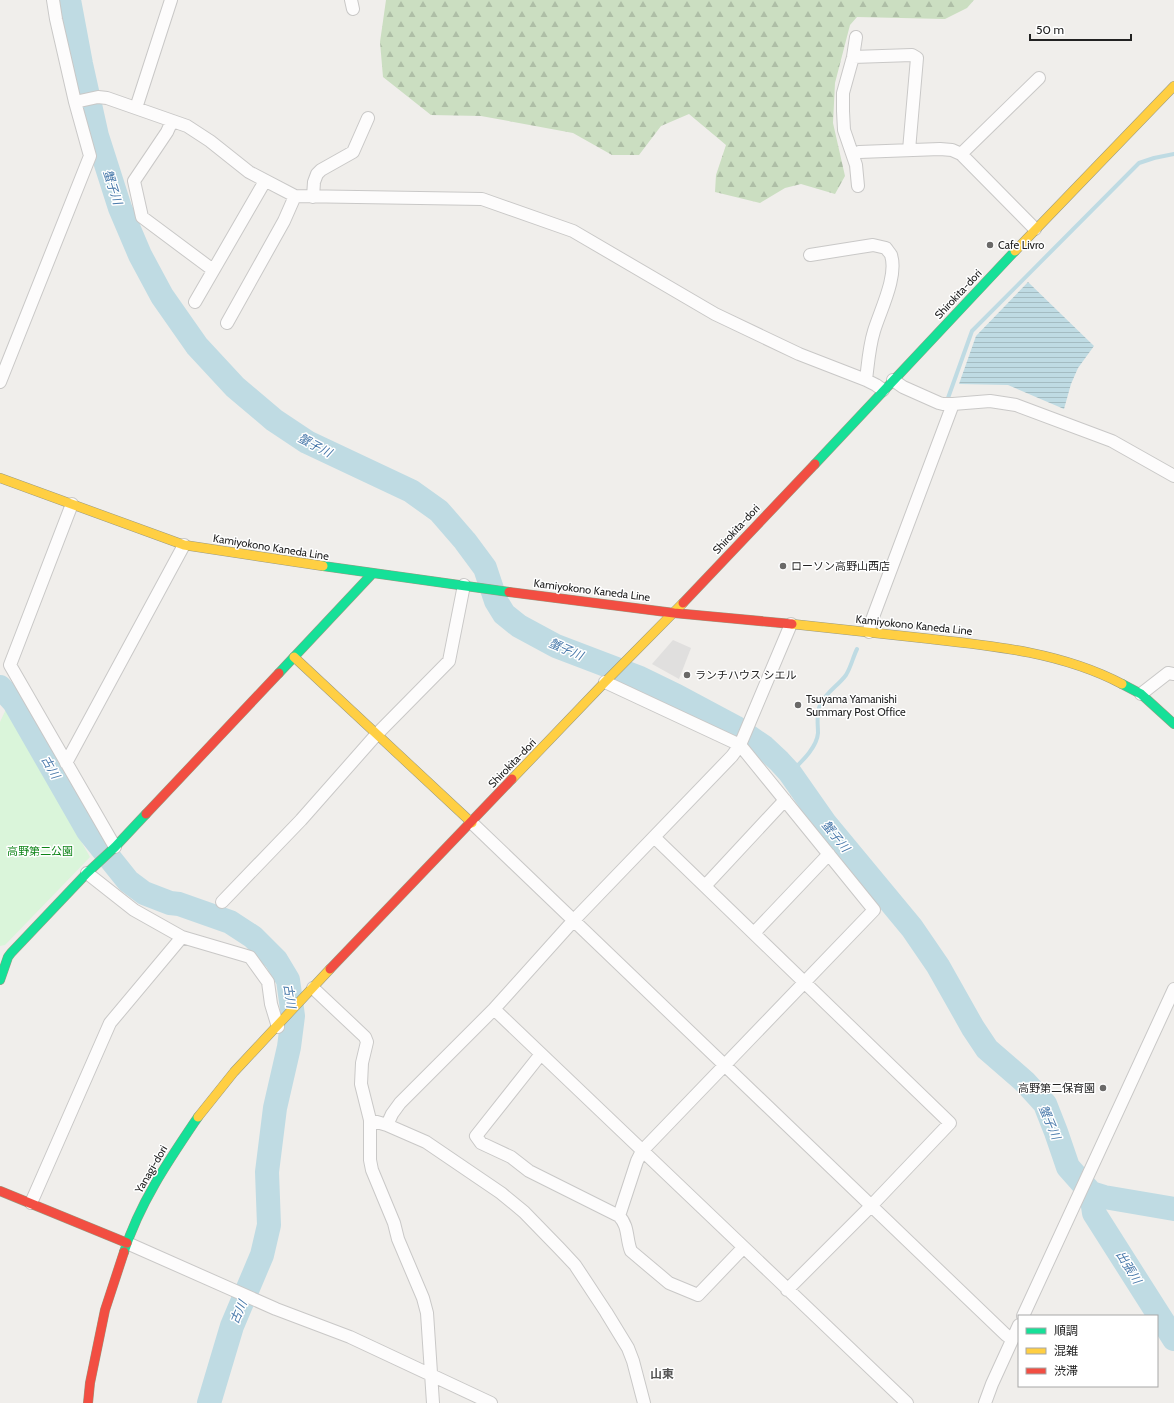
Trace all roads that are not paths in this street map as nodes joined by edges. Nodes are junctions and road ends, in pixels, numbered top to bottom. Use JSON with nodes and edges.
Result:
{"nodes":[{"id":1,"x":53,"y":0,"type":"edge"},
{"id":2,"x":171,"y":0,"type":"edge"},
{"id":3,"x":856,"y":37,"type":"dead end"},
{"id":4,"x":853,"y":57,"type":"junction"},
{"id":5,"x":1039,"y":78,"type":"dead end"},
{"id":6,"x":1174,"y":86,"type":"edge"},
{"id":7,"x":77,"y":101,"type":"junction"},
{"id":8,"x":136,"y":108,"type":"junction"},
{"id":9,"x":368,"y":118,"type":"dead end"},
{"id":10,"x":172,"y":121,"type":"junction"},
{"id":11,"x":909,"y":150,"type":"junction"},
{"id":12,"x":960,"y":154,"type":"junction"},
{"id":13,"x":853,"y":155,"type":"junction"},
{"id":14,"x":265,"y":181,"type":"junction"},
{"id":15,"x":858,"y":186,"type":"dead end"},
{"id":16,"x":295,"y":196,"type":"junction"},
{"id":17,"x":313,"y":197,"type":"junction"},
{"id":18,"x":1036,"y":229,"type":"junction"},
{"id":19,"x":810,"y":254,"type":"dead end"},
{"id":20,"x":213,"y":270,"type":"junction"},
{"id":21,"x":194,"y":302,"type":"dead end"},
{"id":22,"x":226,"y":323,"type":"dead end"},
{"id":23,"x":866,"y":380,"type":"junction"},
{"id":24,"x":893,"y":380,"type":"junction"},
{"id":25,"x":0,"y":382,"type":"edge"},
{"id":26,"x":883,"y":390,"type":"junction"},
{"id":27,"x":953,"y":404,"type":"junction"},
{"id":28,"x":1174,"y":476,"type":"edge"},
{"id":29,"x":0,"y":478,"type":"edge"},
{"id":30,"x":72,"y":504,"type":"junction"},
{"id":31,"x":184,"y":545,"type":"junction"},
{"id":32,"x":372,"y":574,"type":"junction"},
{"id":33,"x":464,"y":586,"type":"junction"},
{"id":34,"x":674,"y":613,"type":"junction"},
{"id":35,"x":791,"y":624,"type":"junction"},
{"id":36,"x":869,"y":632,"type":"junction"},
{"id":37,"x":294,"y":657,"type":"junction"},
{"id":38,"x":1174,"y":674,"type":"edge"},
{"id":39,"x":607,"y":680,"type":"junction"},
{"id":40,"x":1141,"y":694,"type":"junction"},
{"id":41,"x":1174,"y":724,"type":"edge"},
{"id":42,"x":376,"y":735,"type":"junction"},
{"id":43,"x":740,"y":745,"type":"junction"},
{"id":44,"x":66,"y":763,"type":"junction"},
{"id":45,"x":785,"y":800,"type":"junction"},
{"id":46,"x":472,"y":823,"type":"junction"},
{"id":47,"x":654,"y":837,"type":"junction"},
{"id":48,"x":115,"y":847,"type":"junction"},
{"id":49,"x":829,"y":854,"type":"junction"},
{"id":50,"x":87,"y":873,"type":"junction"},
{"id":51,"x":705,"y":886,"type":"junction"},
{"id":52,"x":222,"y":902,"type":"dead end"},
{"id":53,"x":574,"y":920,"type":"junction"},
{"id":54,"x":754,"y":933,"type":"junction"},
{"id":55,"x":182,"y":937,"type":"junction"},
{"id":56,"x":4,"y":955,"type":"edge"},
{"id":57,"x":0,"y":980,"type":"edge"},
{"id":58,"x":805,"y":983,"type":"junction"},
{"id":59,"x":1174,"y":989,"type":"edge"},
{"id":60,"x":311,"y":990,"type":"junction"},
{"id":61,"x":494,"y":1009,"type":"junction"},
{"id":62,"x":279,"y":1025,"type":"junction"},
{"id":63,"x":541,"y":1054,"type":"junction"},
{"id":64,"x":725,"y":1065,"type":"junction"},
{"id":65,"x":370,"y":1120,"type":"junction"},
{"id":66,"x":387,"y":1125,"type":"junction"},
{"id":67,"x":642,"y":1151,"type":"junction"},
{"id":68,"x":0,"y":1191,"type":"edge"},
{"id":69,"x":31,"y":1203,"type":"junction"},
{"id":70,"x":871,"y":1206,"type":"junction"},
{"id":71,"x":619,"y":1216,"type":"junction"},
{"id":72,"x":126,"y":1243,"type":"junction"},
{"id":73,"x":743,"y":1248,"type":"junction"},
{"id":74,"x":788,"y":1290,"type":"junction"},
{"id":75,"x":1023,"y":1315,"type":"edge"},
{"id":76,"x":1018,"y":1327,"type":"edge"},
{"id":77,"x":1012,"y":1339,"type":"junction"},
{"id":78,"x":431,"y":1375,"type":"junction"},
{"id":79,"x":88,"y":1403,"type":"edge"},
{"id":80,"x":433,"y":1403,"type":"edge"},
{"id":81,"x":491,"y":1403,"type":"edge"},
{"id":82,"x":644,"y":1403,"type":"edge"},
{"id":83,"x":907,"y":1403,"type":"edge"},
{"id":84,"x":985,"y":1403,"type":"edge"}],
"edges":[{"from":1,"to":7,"type":"street"},
{"from":2,"to":8,"type":"street"},
{"from":3,"to":4,"type":"street"},
{"from":4,"to":11,"type":"street"},
{"from":4,"to":13,"type":"street"},
{"from":5,"to":12,"type":"street"},
{"from":6,"to":18,"type":"street","name":"Shirokita-dori"},
{"from":7,"to":8,"type":"street"},
{"from":7,"to":25,"type":"street"},
{"from":8,"to":10,"type":"street"},
{"from":9,"to":17,"type":"street"},
{"from":10,"to":14,"type":"street"},
{"from":10,"to":20,"type":"street"},
{"from":11,"to":12,"type":"street"},
{"from":11,"to":13,"type":"street"},
{"from":12,"to":18,"type":"street"},
{"from":13,"to":15,"type":"street"},
{"from":14,"to":16,"type":"street"},
{"from":14,"to":20,"type":"street"},
{"from":16,"to":17,"type":"street"},
{"from":16,"to":22,"type":"street"},
{"from":17,"to":23,"type":"street"},
{"from":18,"to":24,"type":"street","name":"Shirokita-dori"},
{"from":19,"to":23,"type":"street"},
{"from":20,"to":21,"type":"street"},
{"from":23,"to":26,"type":"street"},
{"from":24,"to":26,"type":"street","name":"Shirokita-dori"},
{"from":24,"to":27,"type":"street"},
{"from":26,"to":34,"type":"street","name":"Shirokita-dori"},
{"from":27,"to":28,"type":"street"},
{"from":27,"to":36,"type":"street"},
{"from":29,"to":30,"type":"street","name":"Kamiyokono Kaneda Line"},
{"from":30,"to":31,"type":"street","name":"Kamiyokono Kaneda Line"},
{"from":30,"to":44,"type":"street"},
{"from":31,"to":32,"type":"street","name":"Kamiyokono Kaneda Line"},
{"from":31,"to":44,"type":"street"},
{"from":32,"to":33,"type":"street","name":"Kamiyokono Kaneda Line"},
{"from":32,"to":37,"type":"street"},
{"from":33,"to":34,"type":"street","name":"Kamiyokono Kaneda Line"},
{"from":33,"to":42,"type":"street"},
{"from":34,"to":35,"type":"street","name":"Kamiyokono Kaneda Line"},
{"from":34,"to":39,"type":"street","name":"Shirokita-dori"},
{"from":35,"to":36,"type":"street","name":"Kamiyokono Kaneda Line"},
{"from":35,"to":43,"type":"street"},
{"from":36,"to":40,"type":"street","name":"Kamiyokono Kaneda Line"},
{"from":37,"to":42,"type":"street"},
{"from":37,"to":48,"type":"street"},
{"from":38,"to":40,"type":"street"},
{"from":39,"to":43,"type":"street"},
{"from":39,"to":46,"type":"street","name":"Shirokita-dori"},
{"from":40,"to":41,"type":"street","name":"Kamiyokono Kaneda Line"},
{"from":42,"to":46,"type":"street"},
{"from":42,"to":52,"type":"street"},
{"from":43,"to":45,"type":"street"},
{"from":43,"to":47,"type":"street"},
{"from":44,"to":48,"type":"street"},
{"from":45,"to":49,"type":"street"},
{"from":45,"to":51,"type":"street"},
{"from":46,"to":53,"type":"street"},
{"from":46,"to":60,"type":"street","name":"Shirokita-dori"},
{"from":47,"to":51,"type":"street"},
{"from":47,"to":53,"type":"street"},
{"from":48,"to":50,"type":"street"},
{"from":49,"to":54,"type":"street"},
{"from":49,"to":58,"type":"street"},
{"from":50,"to":55,"type":"street"},
{"from":50,"to":56,"type":"street"},
{"from":51,"to":54,"type":"street"},
{"from":53,"to":61,"type":"street"},
{"from":53,"to":64,"type":"street"},
{"from":54,"to":58,"type":"street"},
{"from":55,"to":62,"type":"street"},
{"from":55,"to":69,"type":"street"},
{"from":56,"to":57,"type":"street"},
{"from":58,"to":64,"type":"street"},
{"from":58,"to":70,"type":"street"},
{"from":59,"to":75,"type":"street"},
{"from":60,"to":62,"type":"street","name":"Yanagi-dori"},
{"from":60,"to":65,"type":"street"},
{"from":61,"to":63,"type":"street"},
{"from":61,"to":66,"type":"street"},
{"from":62,"to":72,"type":"street","name":"Yanagi-dori"},
{"from":63,"to":67,"type":"street"},
{"from":63,"to":71,"type":"street"},
{"from":64,"to":67,"type":"street"},
{"from":64,"to":70,"type":"street"},
{"from":65,"to":66,"type":"street"},
{"from":65,"to":78,"type":"street"},
{"from":66,"to":82,"type":"street"},
{"from":67,"to":71,"type":"street"},
{"from":67,"to":73,"type":"street"},
{"from":68,"to":69,"type":"street"},
{"from":69,"to":72,"type":"street"},
{"from":70,"to":74,"type":"street"},
{"from":70,"to":77,"type":"street"},
{"from":71,"to":73,"type":"street"},
{"from":72,"to":78,"type":"street"},
{"from":72,"to":79,"type":"street","name":"Yanagi-dori"},
{"from":73,"to":74,"type":"street"},
{"from":74,"to":83,"type":"street"},
{"from":76,"to":77,"type":"street"},
{"from":77,"to":84,"type":"street"},
{"from":78,"to":80,"type":"street"},
{"from":78,"to":81,"type":"street"}]}
